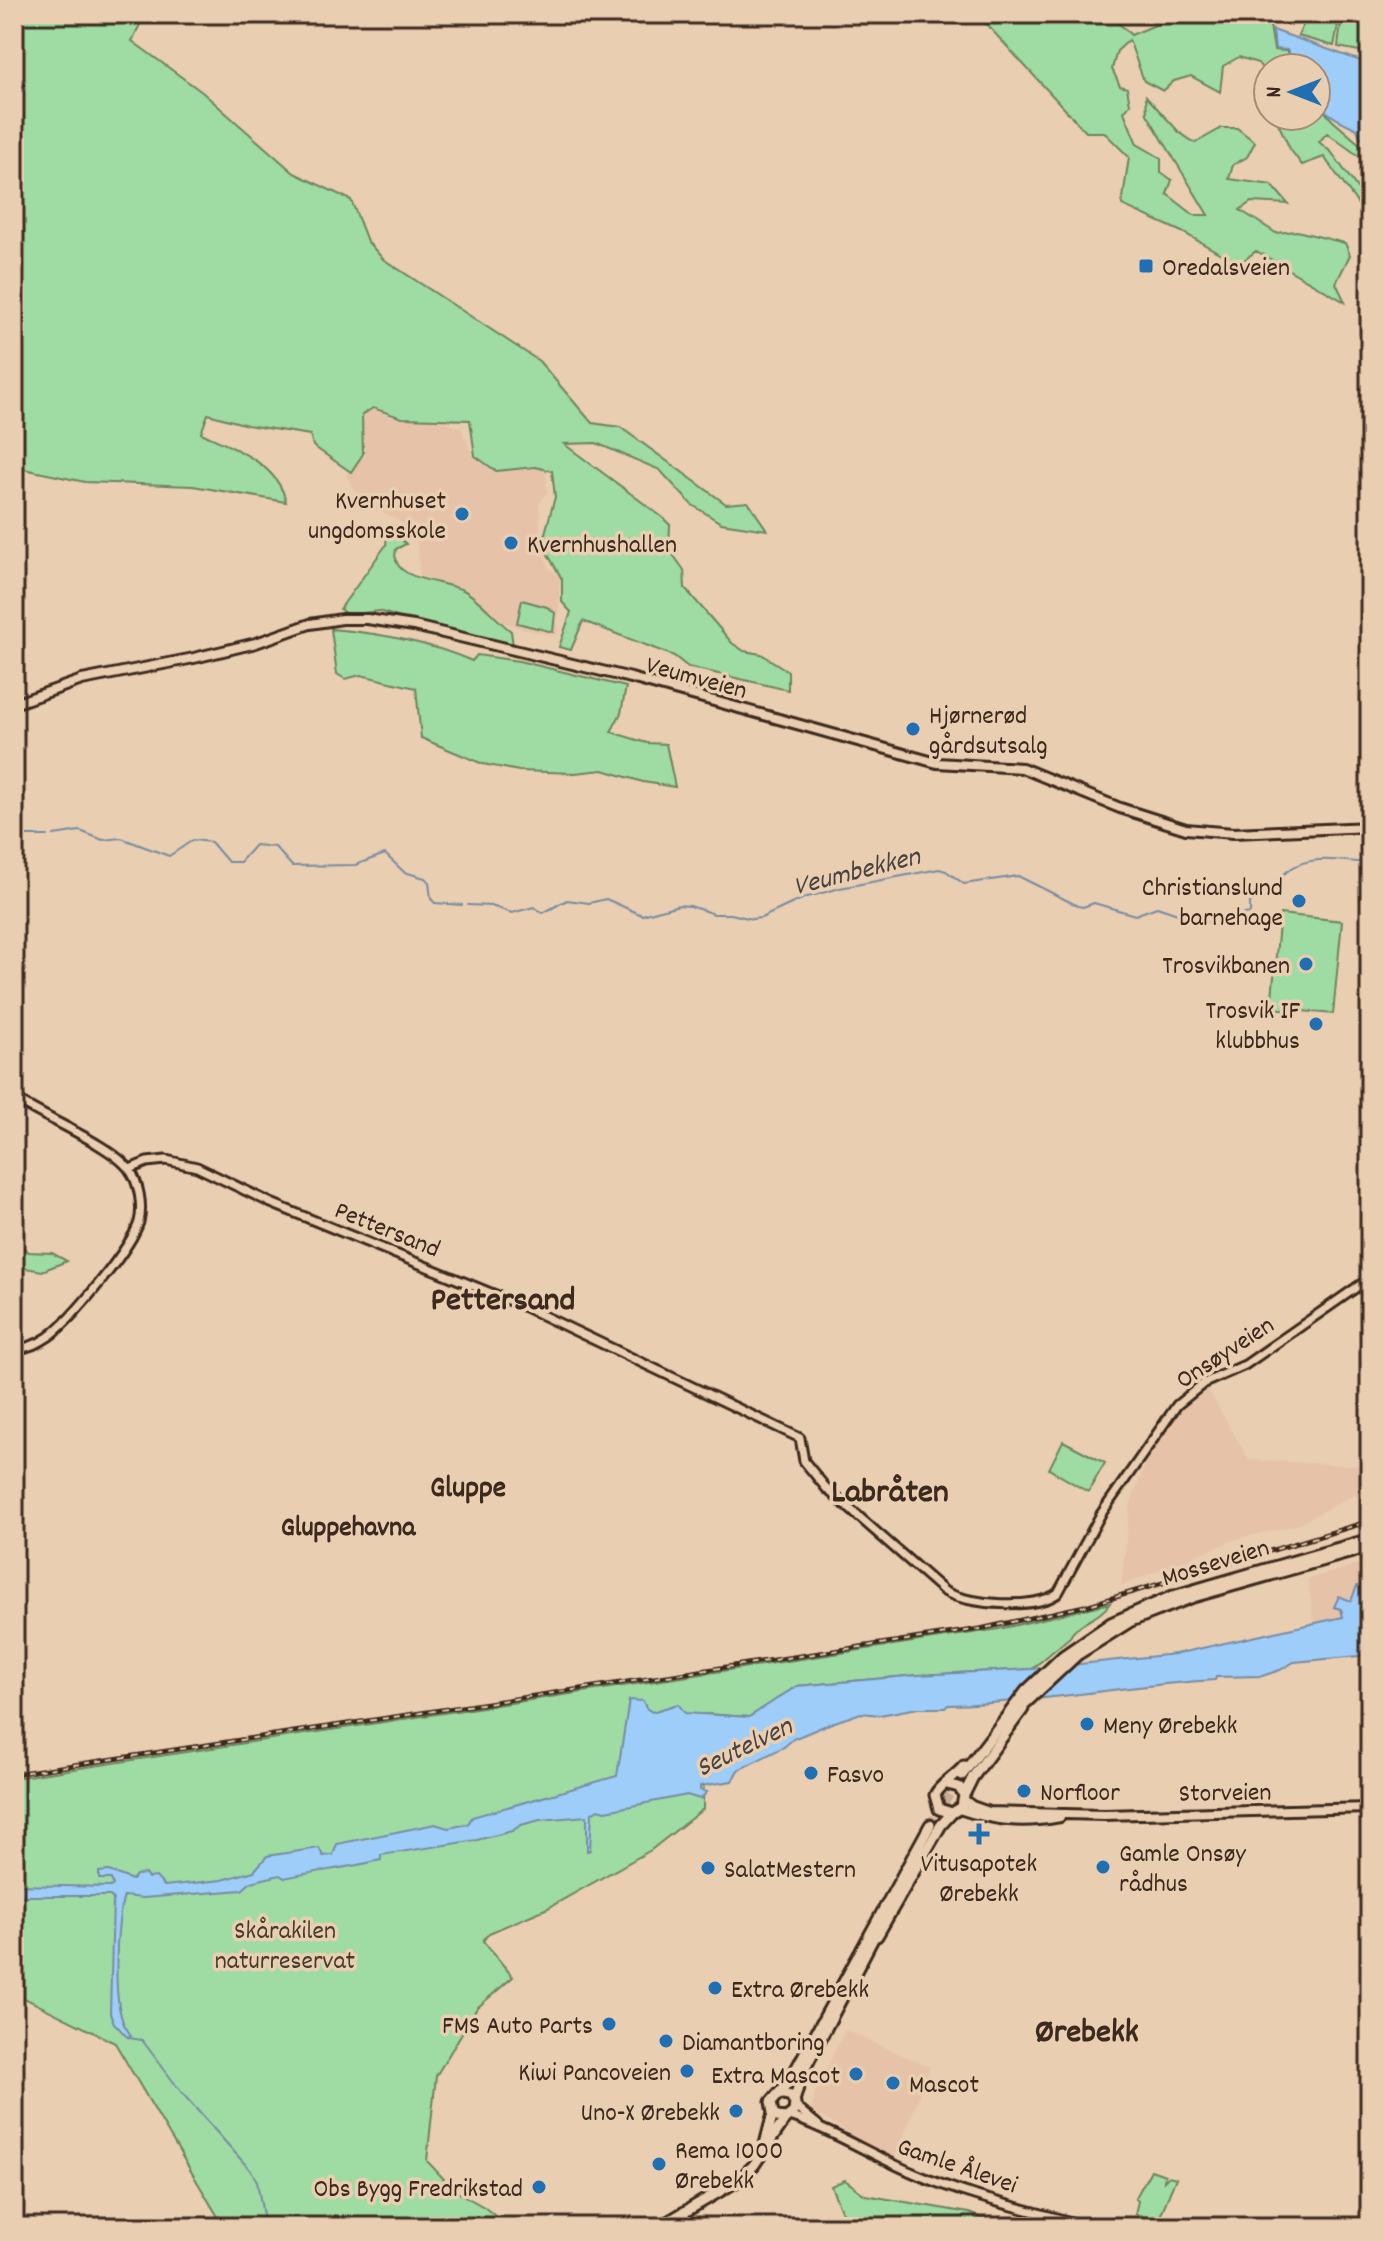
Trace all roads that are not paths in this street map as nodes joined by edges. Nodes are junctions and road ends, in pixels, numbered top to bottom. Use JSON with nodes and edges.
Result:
{"nodes":[{"id":1,"x":14,"y":704,"type":"edge"},
{"id":2,"x":1370,"y":827,"type":"edge"},
{"id":3,"x":14,"y":1098,"type":"edge"},
{"id":4,"x":130,"y":1169,"type":"junction"},
{"id":5,"x":1370,"y":1278,"type":"edge"},
{"id":6,"x":14,"y":1350,"type":"edge"},
{"id":7,"x":1370,"y":1539,"type":"edge"},
{"id":8,"x":1370,"y":1547,"type":"edge"},
{"id":9,"x":944,"y":1591,"type":"joint"},
{"id":10,"x":1083,"y":1645,"type":"junction"},
{"id":11,"x":1008,"y":1718,"type":"junction"},
{"id":12,"x":964,"y":1777,"type":"tunnel mouth"},
{"id":13,"x":947,"y":1784,"type":"junction"},
{"id":14,"x":935,"y":1801,"type":"junction"},
{"id":15,"x":960,"y":1804,"type":"junction"},
{"id":16,"x":1370,"y":1808,"type":"edge"},
{"id":17,"x":865,"y":1939,"type":"junction"},
{"id":18,"x":867,"y":1952,"type":"junction"},
{"id":19,"x":781,"y":2093,"type":"junction"},
{"id":20,"x":795,"y":2104,"type":"junction"},
{"id":21,"x":773,"y":2113,"type":"junction"},
{"id":22,"x":788,"y":2117,"type":"junction"},
{"id":23,"x":819,"y":2126,"type":"junction"},
{"id":24,"x":763,"y":2151,"type":"junction"},
{"id":25,"x":659,"y":2227,"type":"edge"},
{"id":26,"x":1088,"y":2227,"type":"edge"}],
"edges":[{"from":1,"to":2,"type":"main road","name":"Veumveien"},
{"from":3,"to":4,"type":"street"},
{"from":4,"to":6,"type":"street"},
{"from":4,"to":9,"type":"street","name":"Pettersand"},
{"from":5,"to":9,"type":"street","name":"Onsøyveien"},
{"from":7,"to":10,"type":"highway","name":"Mosseveien"},
{"from":8,"to":10,"type":"highway","name":"Mosseveien"},
{"from":10,"to":11,"type":"highway"},
{"from":11,"to":12,"type":"highway"},
{"from":11,"to":13,"type":"highway"},
{"from":11,"to":15,"type":"highway"},
{"from":13,"to":14,"type":"highway"},
{"from":13,"to":15,"type":"highway"},
{"from":14,"to":15,"type":"highway"},
{"from":14,"to":17,"type":"highway"},
{"from":15,"to":16,"type":"main road","name":"Storveien"},
{"from":15,"to":18,"type":"highway"},
{"from":17,"to":18,"type":"highway"},
{"from":17,"to":19,"type":"highway"},
{"from":18,"to":20,"type":"highway"},
{"from":19,"to":20,"type":"highway"},
{"from":19,"to":21,"type":"highway"},
{"from":20,"to":22,"type":"highway"},
{"from":20,"to":23,"type":"street","name":"Gamle Ålevei"},
{"from":21,"to":22,"type":"highway"},
{"from":21,"to":24,"type":"highway"},
{"from":22,"to":23,"type":"street","name":"Gamle Ålevei"},
{"from":22,"to":24,"type":"highway"},
{"from":23,"to":26,"type":"street","name":"Gamle Ålevei"},
{"from":24,"to":25,"type":"highway"}]}
